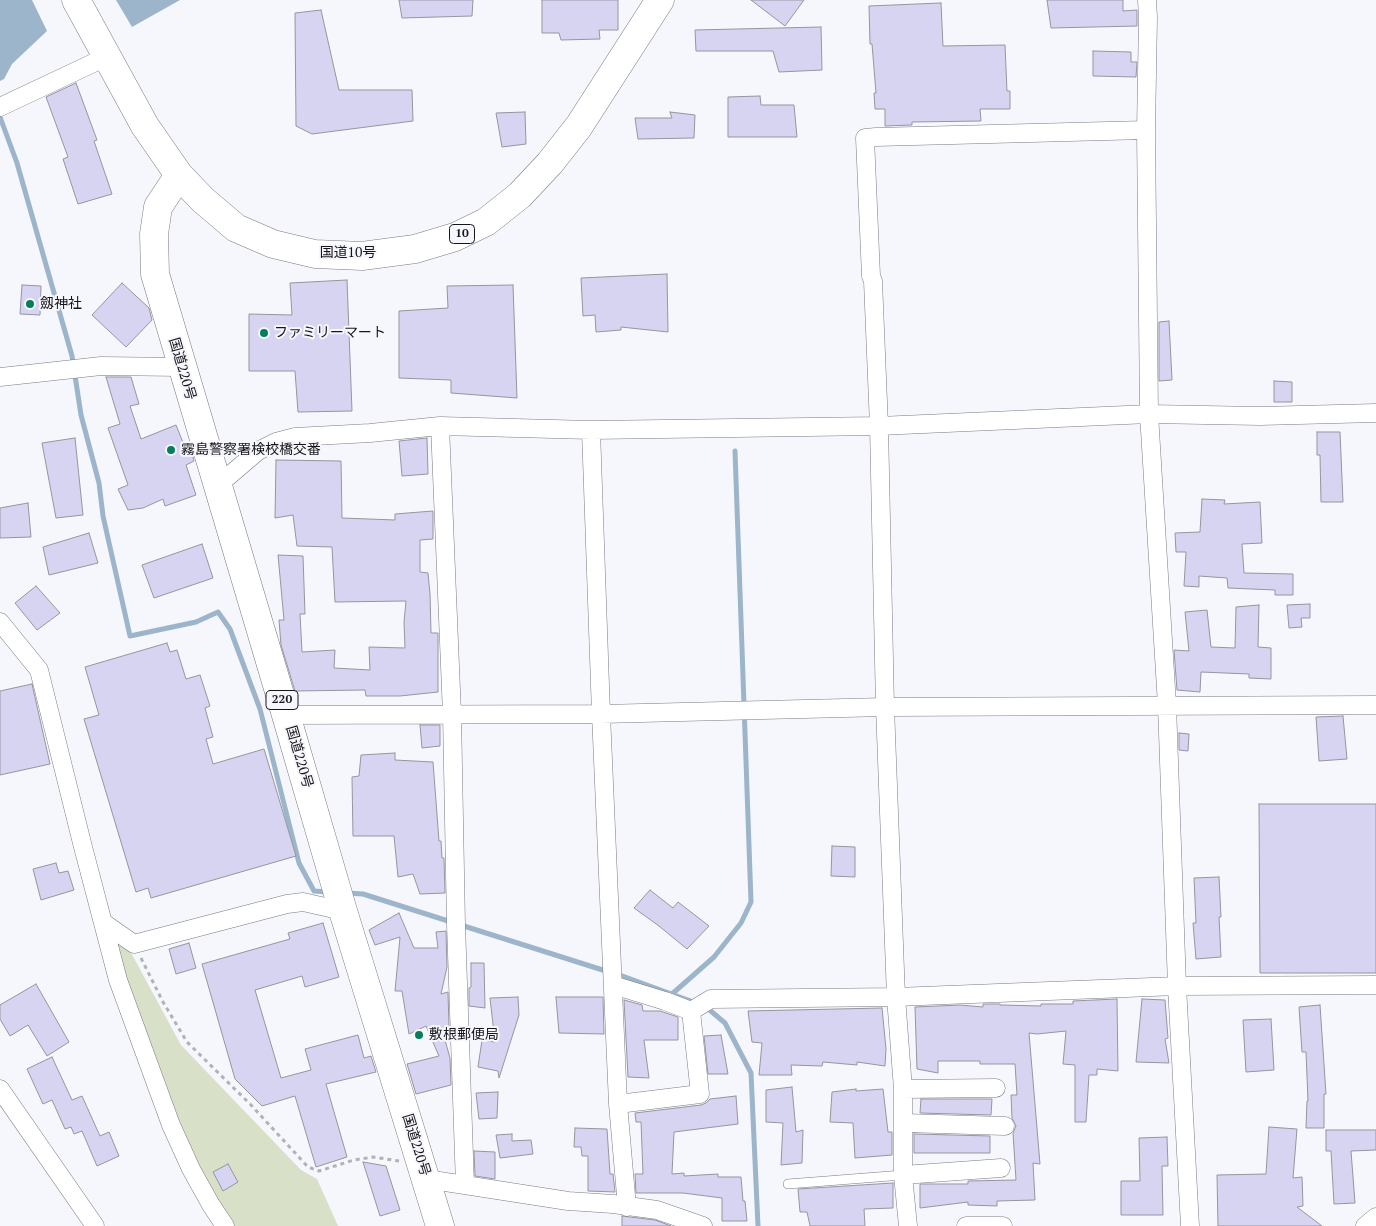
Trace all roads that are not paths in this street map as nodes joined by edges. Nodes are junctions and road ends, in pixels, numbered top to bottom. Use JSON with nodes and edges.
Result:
{"nodes":[{"id":1,"x":76,"y":0,"type":"edge"},
{"id":2,"x":660,"y":0,"type":"edge"},
{"id":3,"x":1147,"y":0,"type":"edge"},
{"id":4,"x":104,"y":51,"type":"junction"},
{"id":5,"x":0,"y":107,"type":"edge"},
{"id":6,"x":1146,"y":130,"type":"junction"},
{"id":7,"x":179,"y":175,"type":"junction"},
{"id":8,"x":181,"y":366,"type":"junction"},
{"id":9,"x":0,"y":377,"type":"edge"},
{"id":10,"x":1376,"y":413,"type":"edge"},
{"id":11,"x":1149,"y":414,"type":"junction"},
{"id":12,"x":440,"y":426,"type":"junction"},
{"id":13,"x":879,"y":426,"type":"junction"},
{"id":14,"x":591,"y":430,"type":"junction"},
{"id":15,"x":217,"y":486,"type":"junction"},
{"id":16,"x":0,"y":622,"type":"edge"},
{"id":17,"x":1167,"y":705,"type":"junction"},
{"id":18,"x":1376,"y":705,"type":"edge"},
{"id":19,"x":885,"y":707,"type":"junction"},
{"id":20,"x":452,"y":714,"type":"junction"},
{"id":21,"x":600,"y":714,"type":"junction"},
{"id":22,"x":286,"y":715,"type":"junction"},
{"id":23,"x":343,"y":911,"type":"junction"},
{"id":24,"x":104,"y":922,"type":"junction"},
{"id":25,"x":613,"y":985,"type":"junction"},
{"id":26,"x":1376,"y":985,"type":"edge"},
{"id":27,"x":1177,"y":986,"type":"junction"},
{"id":28,"x":896,"y":997,"type":"junction"},
{"id":29,"x":691,"y":1011,"type":"junction"},
{"id":30,"x":996,"y":1088,"type":"dead end"},
{"id":31,"x":0,"y":1089,"type":"edge"},
{"id":32,"x":903,"y":1089,"type":"junction"},
{"id":33,"x":618,"y":1104,"type":"junction"},
{"id":34,"x":904,"y":1123,"type":"junction"},
{"id":35,"x":1005,"y":1126,"type":"dead end"},
{"id":36,"x":1001,"y":1168,"type":"dead end"},
{"id":37,"x":424,"y":1172,"type":"junction"},
{"id":38,"x":904,"y":1175,"type":"junction"},
{"id":39,"x":788,"y":1184,"type":"dead end"},
{"id":40,"x":465,"y":1185,"type":"junction"},
{"id":41,"x":627,"y":1207,"type":"junction"},
{"id":42,"x":1376,"y":1217,"type":"edge"},
{"id":43,"x":95,"y":1226,"type":"edge"},
{"id":44,"x":225,"y":1226,"type":"edge"},
{"id":45,"x":440,"y":1226,"type":"edge"},
{"id":46,"x":703,"y":1226,"type":"edge"},
{"id":47,"x":908,"y":1226,"type":"edge"},
{"id":48,"x":966,"y":1226,"type":"edge"},
{"id":49,"x":1003,"y":1226,"type":"edge"},
{"id":50,"x":1190,"y":1226,"type":"edge"},
{"id":51,"x":1365,"y":1226,"type":"edge"}],
"edges":[{"from":1,"to":4,"type":"highway","name":"国道10号","number":"10"},
{"from":2,"to":7,"type":"highway","name":"国道10号","number":"10"},
{"from":3,"to":6,"type":"street"},
{"from":4,"to":5,"type":"street"},
{"from":4,"to":7,"type":"highway","name":"国道10号","number":"10"},
{"from":6,"to":11,"type":"street"},
{"from":6,"to":13,"type":"street"},
{"from":7,"to":8,"type":"highway","name":"国道220号","number":"220"},
{"from":8,"to":9,"type":"street"},
{"from":8,"to":15,"type":"highway","name":"国道220号","number":"220"},
{"from":10,"to":11,"type":"street"},
{"from":11,"to":13,"type":"street"},
{"from":11,"to":17,"type":"street"},
{"from":12,"to":14,"type":"street"},
{"from":12,"to":15,"type":"street"},
{"from":12,"to":20,"type":"street"},
{"from":13,"to":14,"type":"street"},
{"from":13,"to":19,"type":"street"},
{"from":14,"to":21,"type":"street"},
{"from":15,"to":22,"type":"highway","name":"国道220号","number":"220"},
{"from":16,"to":24,"type":"street"},
{"from":17,"to":18,"type":"street"},
{"from":17,"to":19,"type":"street"},
{"from":17,"to":27,"type":"street"},
{"from":19,"to":21,"type":"street"},
{"from":19,"to":28,"type":"street"},
{"from":20,"to":21,"type":"street"},
{"from":20,"to":22,"type":"street"},
{"from":20,"to":40,"type":"street"},
{"from":21,"to":25,"type":"street"},
{"from":22,"to":23,"type":"highway","name":"国道220号","number":"220"},
{"from":23,"to":24,"type":"street"},
{"from":23,"to":37,"type":"highway","name":"国道220号","number":"220"},
{"from":24,"to":44,"type":"street"},
{"from":25,"to":29,"type":"street"},
{"from":25,"to":33,"type":"street"},
{"from":26,"to":27,"type":"street"},
{"from":27,"to":28,"type":"street"},
{"from":27,"to":50,"type":"street"},
{"from":28,"to":29,"type":"street"},
{"from":28,"to":32,"type":"street"},
{"from":29,"to":33,"type":"street"},
{"from":30,"to":32,"type":"street"},
{"from":31,"to":43,"type":"street"},
{"from":32,"to":34,"type":"street"},
{"from":33,"to":41,"type":"street"},
{"from":34,"to":35,"type":"street"},
{"from":34,"to":38,"type":"street"},
{"from":36,"to":38,"type":"street"},
{"from":37,"to":40,"type":"street"},
{"from":37,"to":45,"type":"highway","name":"国道220号","number":"220"},
{"from":38,"to":39,"type":"lane"},
{"from":38,"to":47,"type":"street"},
{"from":40,"to":41,"type":"street"},
{"from":41,"to":46,"type":"street"},
{"from":42,"to":51,"type":"street"},
{"from":48,"to":49,"type":"street"}]}
